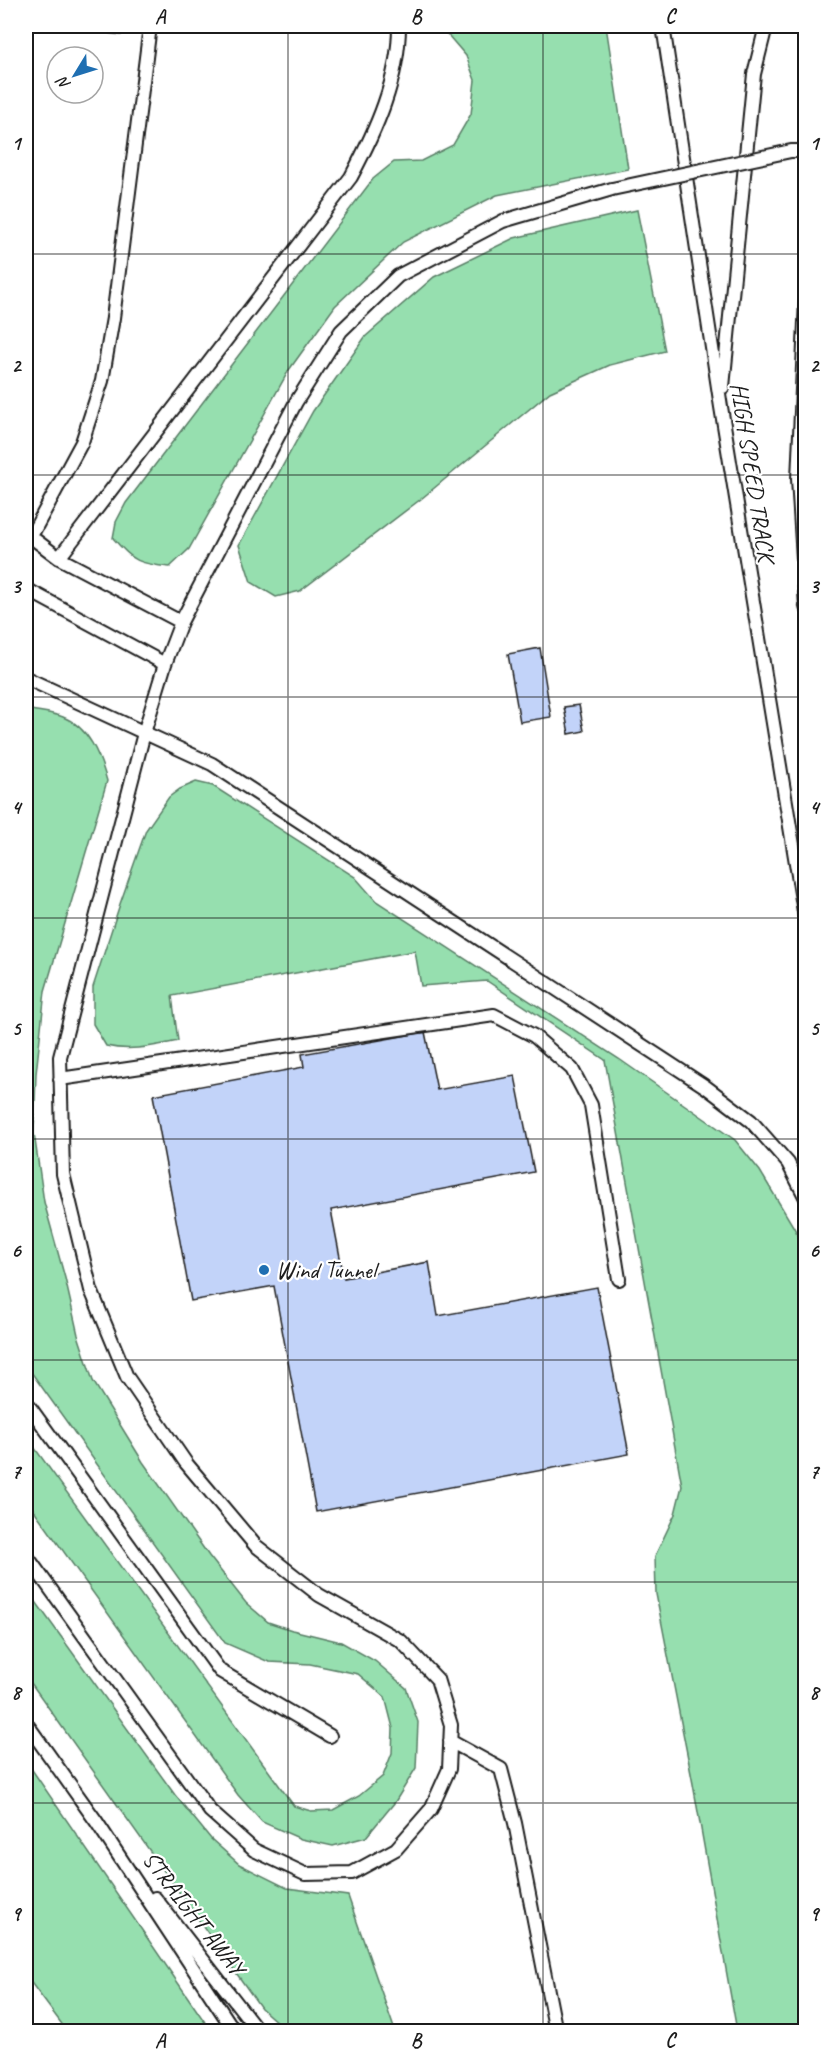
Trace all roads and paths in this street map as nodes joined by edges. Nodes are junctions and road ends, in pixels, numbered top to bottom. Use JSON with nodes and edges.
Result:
{"nodes":[{"id":1,"x":150,"y":26,"type":"edge"},
{"id":2,"x":399,"y":26,"type":"edge"},
{"id":3,"x":663,"y":26,"type":"edge"},
{"id":4,"x":766,"y":26,"type":"edge"},
{"id":5,"x":806,"y":152,"type":"edge"},
{"id":6,"x":806,"y":299,"type":"edge"},
{"id":7,"x":721,"y":407,"type":"junction"},
{"id":8,"x":799,"y":446,"type":"junction"},
{"id":9,"x":806,"y":489,"type":"edge"},
{"id":10,"x":28,"y":535,"type":"edge"},
{"id":11,"x":59,"y":558,"type":"junction"},
{"id":12,"x":26,"y":590,"type":"edge"},
{"id":13,"x":806,"y":607,"type":"edge"},
{"id":14,"x":181,"y":622,"type":"junction"},
{"id":15,"x":165,"y":664,"type":"junction"},
{"id":16,"x":27,"y":680,"type":"edge"},
{"id":17,"x":144,"y":733,"type":"junction"},
{"id":18,"x":806,"y":924,"type":"edge"},
{"id":19,"x":60,"y":1079,"type":"junction"},
{"id":20,"x":806,"y":1198,"type":"edge"},
{"id":21,"x":619,"y":1279,"type":"dead end"},
{"id":22,"x":26,"y":1402,"type":"edge"},
{"id":23,"x":26,"y":1554,"type":"edge"},
{"id":24,"x":26,"y":1723,"type":"edge"},
{"id":25,"x":330,"y":1736,"type":"dead end"},
{"id":26,"x":450,"y":1741,"type":"junction"},
{"id":27,"x":96,"y":1821,"type":"junction"},
{"id":28,"x":235,"y":2031,"type":"edge"},
{"id":29,"x":259,"y":2031,"type":"edge"},
{"id":30,"x":555,"y":2031,"type":"edge"}],
"edges":[{"from":1,"to":10,"type":"lane"},
{"from":2,"to":11,"type":"lane"},
{"from":3,"to":7,"type":"lane","name":"HIGH SPEED TRACK"},
{"from":4,"to":7,"type":"lane"},
{"from":5,"to":14,"type":"lane","bridge":true},
{"from":6,"to":8,"type":"lane"},
{"from":7,"to":18,"type":"lane","name":"HIGH SPEED TRACK"},
{"from":8,"to":9,"type":"lane"},
{"from":8,"to":13,"type":"lane"},
{"from":10,"to":11,"type":"lane"},
{"from":11,"to":14,"type":"lane"},
{"from":12,"to":15,"type":"lane"},
{"from":14,"to":15,"type":"lane"},
{"from":15,"to":17,"type":"lane"},
{"from":16,"to":17,"type":"lane"},
{"from":17,"to":19,"type":"lane"},
{"from":17,"to":20,"type":"lane"},
{"from":19,"to":21,"type":"lane"},
{"from":19,"to":26,"type":"lane"},
{"from":22,"to":25,"type":"lane"},
{"from":23,"to":26,"type":"lane"},
{"from":24,"to":27,"type":"lane","name":"STRAIGHT AWAY"},
{"from":26,"to":30,"type":"lane"},
{"from":27,"to":28,"type":"lane","name":"STRAIGHT AWAY"},
{"from":27,"to":29,"type":"lane","name":"STRAIGHT AWAY"}]}
